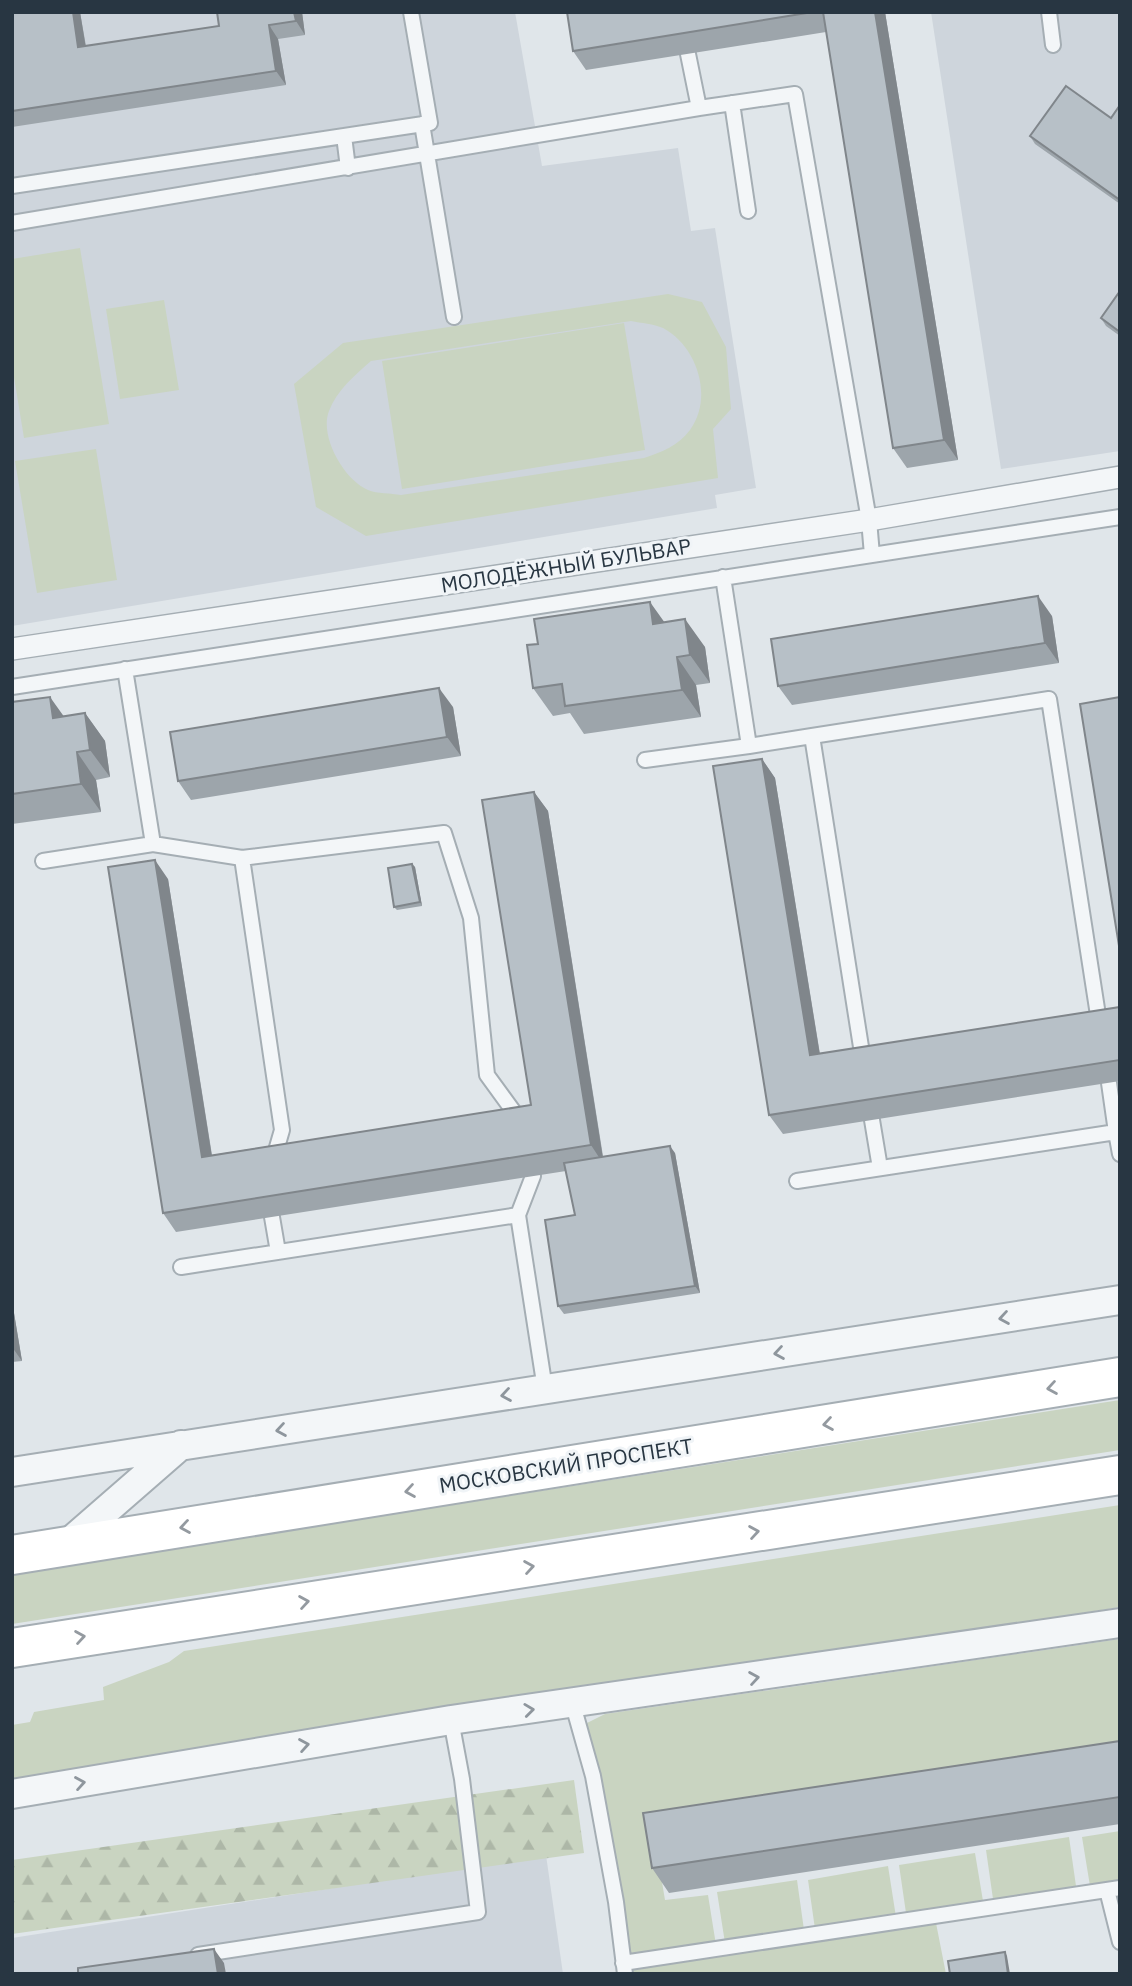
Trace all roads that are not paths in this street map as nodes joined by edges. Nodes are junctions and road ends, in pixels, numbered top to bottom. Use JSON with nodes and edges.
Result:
{"nodes":[{"id":1,"x":411,"y":12,"type":"edge"},
{"id":2,"x":1049,"y":12,"type":"edge"},
{"id":3,"x":1054,"y":45,"type":"dead end"},
{"id":4,"x":688,"y":54,"type":"edge"},
{"id":5,"x":732,"y":103,"type":"junction"},
{"id":6,"x":699,"y":108,"type":"junction"},
{"id":7,"x":422,"y":124,"type":"junction"},
{"id":8,"x":344,"y":136,"type":"junction"},
{"id":9,"x":427,"y":154,"type":"junction"},
{"id":10,"x":348,"y":168,"type":"junction"},
{"id":11,"x":12,"y":186,"type":"edge"},
{"id":12,"x":748,"y":211,"type":"dead end"},
{"id":13,"x":12,"y":223,"type":"edge"},
{"id":14,"x":454,"y":317,"type":"dead end"},
{"id":15,"x":1120,"y":477,"type":"edge"},
{"id":16,"x":1120,"y":517,"type":"edge"},
{"id":17,"x":869,"y":520,"type":"junction"},
{"id":18,"x":872,"y":555,"type":"junction"},
{"id":19,"x":723,"y":577,"type":"junction"},
{"id":20,"x":12,"y":649,"type":"edge"},
{"id":21,"x":125,"y":670,"type":"junction"},
{"id":22,"x":12,"y":687,"type":"edge"},
{"id":23,"x":812,"y":736,"type":"junction"},
{"id":24,"x":749,"y":746,"type":"junction"},
{"id":25,"x":645,"y":760,"type":"dead end"},
{"id":26,"x":153,"y":844,"type":"junction"},
{"id":27,"x":242,"y":858,"type":"junction"},
{"id":28,"x":43,"y":861,"type":"dead end"},
{"id":29,"x":1101,"y":1032,"type":"edge"},
{"id":30,"x":864,"y":1068,"type":"edge"},
{"id":31,"x":1109,"y":1083,"type":"edge"},
{"id":32,"x":872,"y":1119,"type":"edge"},
{"id":33,"x":525,"y":1128,"type":"edge"},
{"id":34,"x":1116,"y":1132,"type":"junction"},
{"id":35,"x":1120,"y":1154,"type":"edge"},
{"id":36,"x":880,"y":1168,"type":"junction"},
{"id":37,"x":271,"y":1169,"type":"edge"},
{"id":38,"x":533,"y":1176,"type":"edge"},
{"id":39,"x":797,"y":1181,"type":"dead end"},
{"id":40,"x":518,"y":1215,"type":"junction"},
{"id":41,"x":272,"y":1217,"type":"edge"},
{"id":42,"x":278,"y":1252,"type":"junction"},
{"id":43,"x":181,"y":1267,"type":"dead end"},
{"id":44,"x":1120,"y":1300,"type":"edge"},
{"id":45,"x":1120,"y":1377,"type":"edge"},
{"id":46,"x":545,"y":1389,"type":"junction"},
{"id":47,"x":181,"y":1445,"type":"junction"},
{"id":48,"x":12,"y":1472,"type":"edge"},
{"id":49,"x":1120,"y":1475,"type":"edge"},
{"id":50,"x":65,"y":1546,"type":"junction"},
{"id":51,"x":12,"y":1555,"type":"edge"},
{"id":52,"x":1120,"y":1623,"type":"edge"},
{"id":53,"x":12,"y":1648,"type":"edge"},
{"id":54,"x":573,"y":1705,"type":"junction"},
{"id":55,"x":451,"y":1720,"type":"junction"},
{"id":56,"x":12,"y":1794,"type":"edge"},
{"id":57,"x":1113,"y":1889,"type":"edge"},
{"id":58,"x":1120,"y":1942,"type":"edge"},
{"id":59,"x":183,"y":1957,"type":"edge"},
{"id":60,"x":624,"y":1969,"type":"edge"}],
"edges":[{"from":1,"to":7,"type":"lane"},
{"from":2,"to":3,"type":"lane"},
{"from":4,"to":6,"type":"lane"},
{"from":5,"to":6,"type":"lane"},
{"from":5,"to":12,"type":"lane"},
{"from":5,"to":17,"type":"lane"},
{"from":6,"to":9,"type":"lane"},
{"from":7,"to":8,"type":"lane"},
{"from":7,"to":9,"type":"lane"},
{"from":8,"to":10,"type":"lane"},
{"from":8,"to":11,"type":"lane"},
{"from":9,"to":10,"type":"lane"},
{"from":9,"to":14,"type":"lane"},
{"from":10,"to":13,"type":"lane"},
{"from":15,"to":17,"type":"street","name":"МОЛОДЁЖНЫЙ БУЛЬВАР"},
{"from":16,"to":18,"type":"lane"},
{"from":17,"to":18,"type":"lane"},
{"from":17,"to":20,"type":"street","name":"МОЛОДЁЖНЫЙ БУЛЬВАР"},
{"from":18,"to":19,"type":"lane"},
{"from":19,"to":21,"type":"lane"},
{"from":19,"to":24,"type":"lane"},
{"from":21,"to":22,"type":"lane"},
{"from":21,"to":26,"type":"lane"},
{"from":23,"to":24,"type":"lane"},
{"from":23,"to":29,"type":"lane"},
{"from":23,"to":30,"type":"lane"},
{"from":24,"to":25,"type":"lane"},
{"from":26,"to":27,"type":"lane"},
{"from":26,"to":28,"type":"lane"},
{"from":27,"to":33,"type":"lane"},
{"from":27,"to":37,"type":"lane"},
{"from":31,"to":34,"type":"lane"},
{"from":32,"to":36,"type":"lane"},
{"from":34,"to":35,"type":"lane"},
{"from":34,"to":36,"type":"lane"},
{"from":36,"to":39,"type":"lane"},
{"from":38,"to":40,"type":"lane"},
{"from":40,"to":42,"type":"lane"},
{"from":40,"to":46,"type":"lane"},
{"from":41,"to":42,"type":"lane"},
{"from":42,"to":43,"type":"lane"},
{"from":44,"to":46,"type":"street","one_way":true},
{"from":45,"to":50,"type":"main road","name":"МОСКОВСКИЙ ПРОСПЕКТ","one_way":true},
{"from":46,"to":47,"type":"street","one_way":true},
{"from":47,"to":48,"type":"street"},
{"from":47,"to":50,"type":"street"},
{"from":53,"to":49,"type":"main road","one_way":true},
{"from":50,"to":51,"type":"main road","name":"МОСКОВСКИЙ ПРОСПЕКТ"},
{"from":54,"to":52,"type":"street","one_way":true},
{"from":55,"to":54,"type":"street","one_way":true},
{"from":54,"to":60,"type":"lane"},
{"from":56,"to":55,"type":"street","one_way":true},
{"from":55,"to":59,"type":"lane"},
{"from":57,"to":58,"type":"lane"},
{"from":57,"to":60,"type":"lane"}]}
